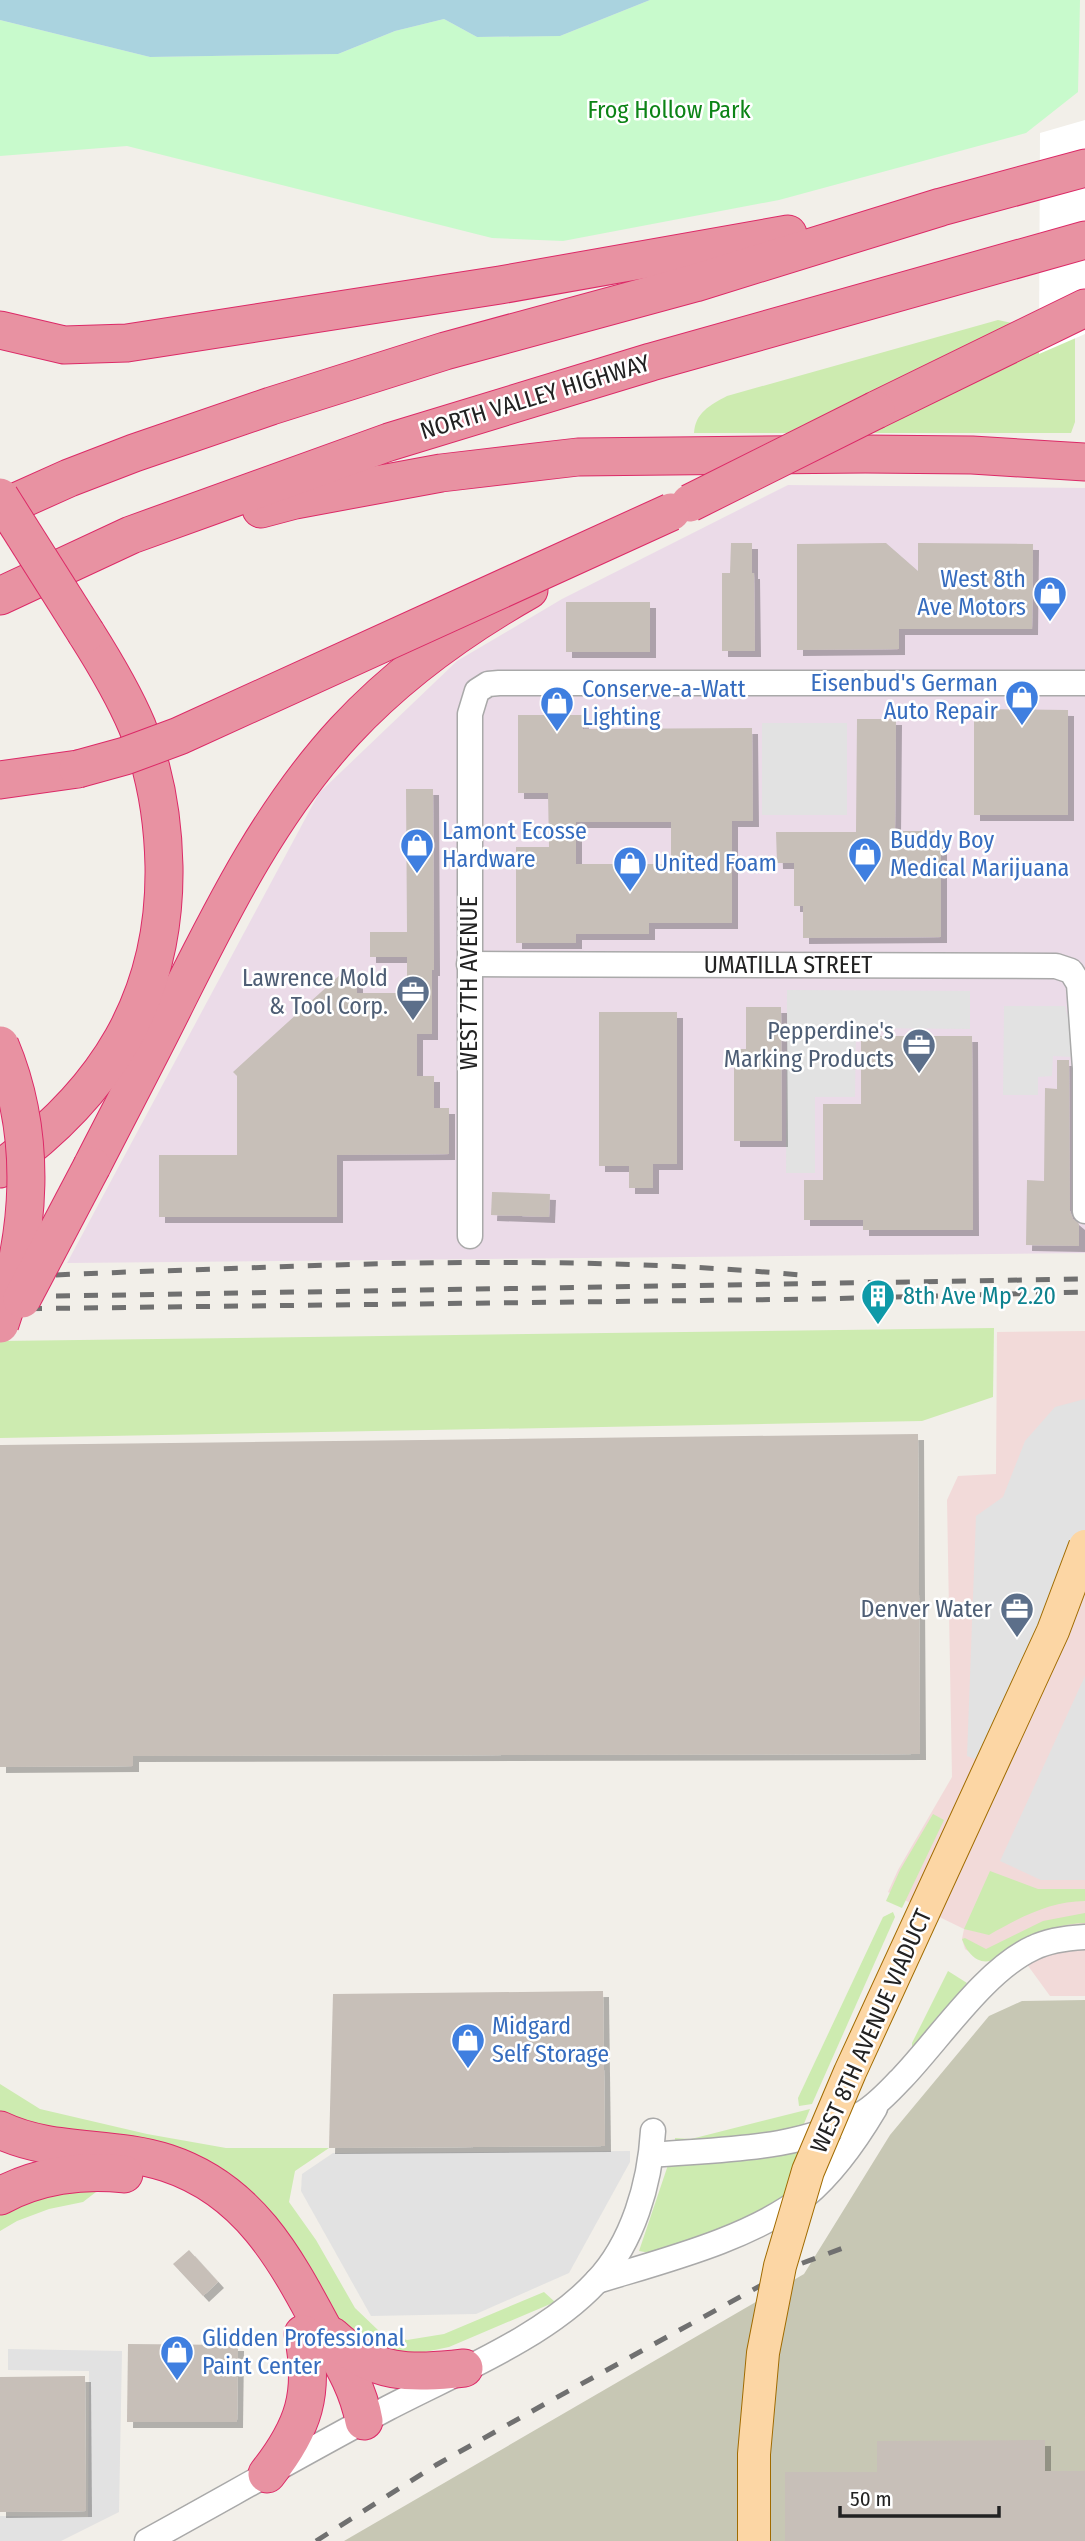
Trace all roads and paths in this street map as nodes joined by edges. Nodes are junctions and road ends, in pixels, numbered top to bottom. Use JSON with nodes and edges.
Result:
{"nodes":[{"id":1,"x":1085,"y":168,"type":"edge"},
{"id":2,"x":941,"y":207,"type":"junction"},
{"id":3,"x":1085,"y":240,"type":"edge"},
{"id":4,"x":1085,"y":308,"type":"edge"},
{"id":5,"x":0,"y":330,"type":"edge"},
{"id":6,"x":1085,"y":462,"type":"edge"},
{"id":7,"x":0,"y":497,"type":"edge"},
{"id":8,"x":0,"y":509,"type":"edge"},
{"id":9,"x":671,"y":512,"type":"junction"},
{"id":10,"x":73,"y":562,"type":"junction"},
{"id":11,"x":0,"y":596,"type":"edge"},
{"id":12,"x":1085,"y":682,"type":"edge"},
{"id":13,"x":0,"y":780,"type":"edge"},
{"id":14,"x":469,"y":964,"type":"junction"},
{"id":15,"x":0,"y":1045,"type":"edge"},
{"id":16,"x":1085,"y":1070,"type":"edge"},
{"id":17,"x":0,"y":1169,"type":"edge"},
{"id":18,"x":1085,"y":1211,"type":"edge"},
{"id":19,"x":470,"y":1236,"type":"dead end"},
{"id":20,"x":0,"y":1324,"type":"edge"},
{"id":21,"x":0,"y":1340,"type":"edge"},
{"id":22,"x":1085,"y":1546,"type":"edge"},
{"id":23,"x":1085,"y":1937,"type":"edge"},
{"id":24,"x":878,"y":2103,"type":"junction"},
{"id":25,"x":0,"y":2130,"type":"edge"},
{"id":26,"x":0,"y":2196,"type":"edge"},
{"id":27,"x":597,"y":2281,"type":"junction"},
{"id":28,"x":304,"y":2293,"type":"junction"},
{"id":29,"x":303,"y":2334,"type":"junction"},
{"id":30,"x":464,"y":2368,"type":"junction"},
{"id":31,"x":364,"y":2421,"type":"junction"},
{"id":32,"x":267,"y":2474,"type":"junction"},
{"id":33,"x":147,"y":2541,"type":"edge"},
{"id":34,"x":754,"y":2541,"type":"edge"}],
"edges":[{"from":1,"to":2,"type":"highway"},
{"from":2,"to":5,"type":"highway"},
{"from":2,"to":8,"type":"highway"},
{"from":3,"to":10,"type":"highway","name":"NORTH VALLEY HIGHWAY"},
{"from":4,"to":9,"type":"highway","bridge":true},
{"from":6,"to":10,"type":"highway"},
{"from":7,"to":17,"type":"highway","bridge":true},
{"from":9,"to":13,"type":"highway","bridge":true},
{"from":9,"to":21,"type":"highway","bridge":true},
{"from":10,"to":11,"type":"highway","name":"NORTH VALLEY HIGHWAY"},
{"from":12,"to":14,"type":"street","name":"WEST 7TH AVENUE"},
{"from":14,"to":16,"type":"street","name":"UMATILLA STREET"},
{"from":14,"to":19,"type":"street","name":"WEST 7TH AVENUE"},
{"from":15,"to":20,"type":"highway","bridge":true},
{"from":16,"to":18,"type":"street","name":"UMATILLA STREET"},
{"from":22,"to":34,"type":"main road","name":"WEST 8TH AVENUE VIADUCT","bridge":true},
{"from":23,"to":24,"type":"street"},
{"from":24,"to":27,"type":"street"},
{"from":24,"to":27,"type":"street"},
{"from":25,"to":28,"type":"highway"},
{"from":26,"to":29,"type":"highway"},
{"from":27,"to":30,"type":"street"},
{"from":28,"to":30,"type":"highway"},
{"from":28,"to":31,"type":"highway"},
{"from":29,"to":31,"type":"highway"},
{"from":29,"to":32,"type":"highway"},
{"from":30,"to":31,"type":"street"},
{"from":31,"to":32,"type":"street"},
{"from":32,"to":33,"type":"street"}]}
